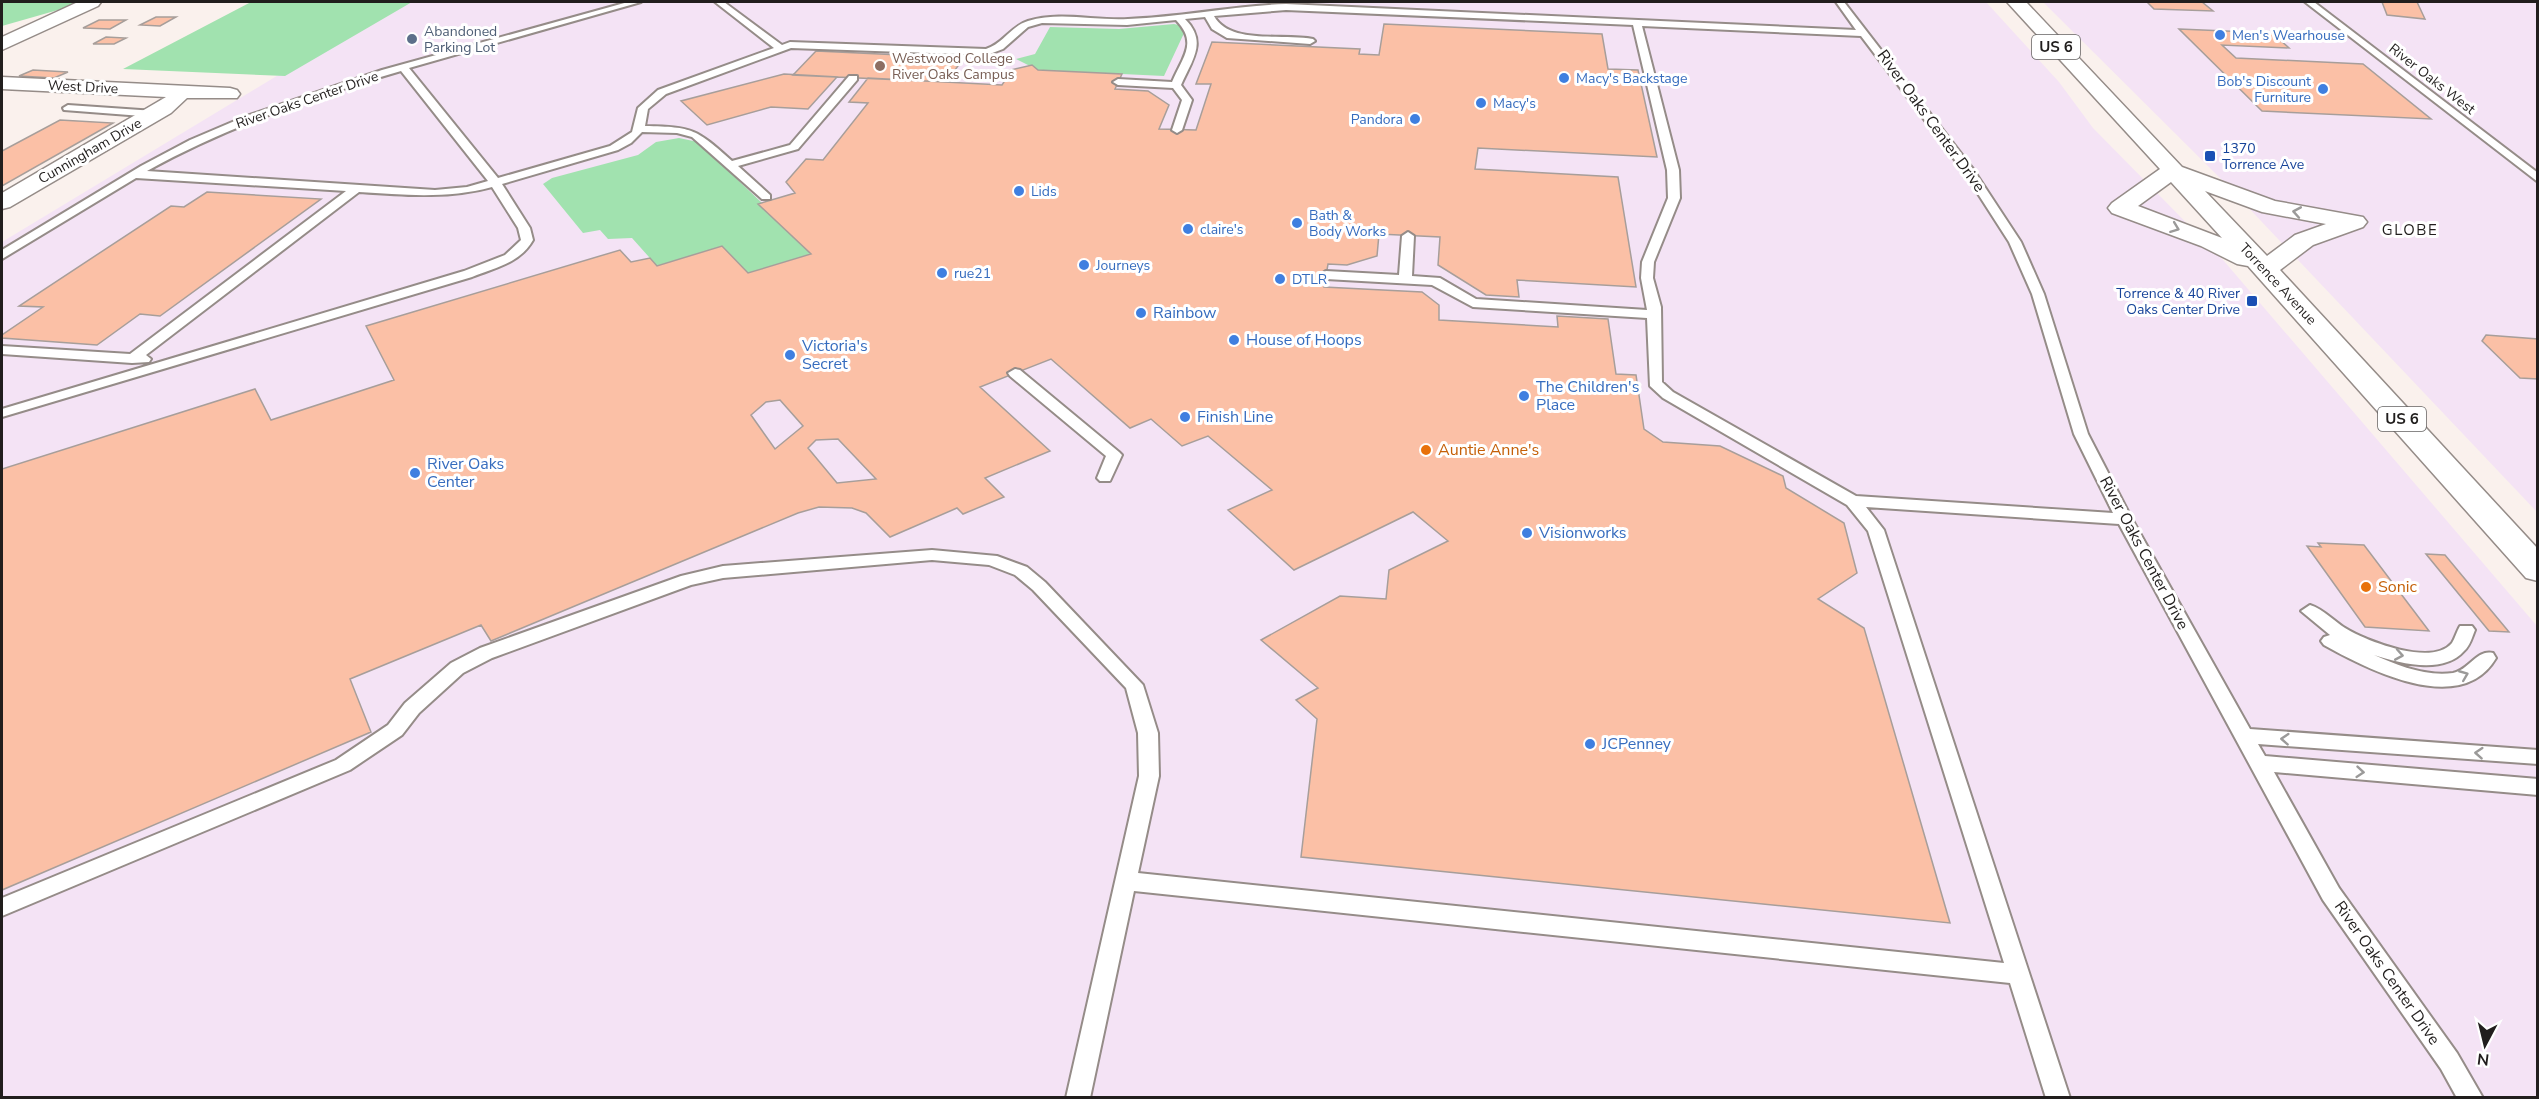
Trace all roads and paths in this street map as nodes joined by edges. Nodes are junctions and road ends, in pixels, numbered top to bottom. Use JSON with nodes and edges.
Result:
{"nodes":[{"id":1,"x":93,"y":2,"type":"edge"},
{"id":2,"x":637,"y":2,"type":"edge"},
{"id":3,"x":719,"y":2,"type":"edge"},
{"id":4,"x":1200,"y":2,"type":"edge"},
{"id":5,"x":1840,"y":2,"type":"edge"},
{"id":6,"x":2016,"y":2,"type":"edge"},
{"id":7,"x":2308,"y":2,"type":"edge"},
{"id":8,"x":1207,"y":12,"type":"junction"},
{"id":9,"x":1195,"y":14,"type":"junction"},
{"id":10,"x":1177,"y":16,"type":"junction"},
{"id":11,"x":1637,"y":22,"type":"junction"},
{"id":12,"x":1866,"y":33,"type":"junction"},
{"id":13,"x":1310,"y":42,"type":"dead end"},
{"id":14,"x":2,"y":44,"type":"edge"},
{"id":15,"x":779,"y":47,"type":"junction"},
{"id":16,"x":403,"y":67,"type":"junction"},
{"id":17,"x":853,"y":78,"type":"dead end"},
{"id":18,"x":1118,"y":82,"type":"dead end"},
{"id":19,"x":2,"y":83,"type":"edge"},
{"id":20,"x":1176,"y":85,"type":"junction"},
{"id":21,"x":230,"y":94,"type":"dead end"},
{"id":22,"x":171,"y":95,"type":"junction"},
{"id":23,"x":68,"y":108,"type":"dead end"},
{"id":24,"x":155,"y":114,"type":"junction"},
{"id":25,"x":641,"y":129,"type":"junction"},
{"id":26,"x":1177,"y":130,"type":"dead end"},
{"id":27,"x":730,"y":165,"type":"junction"},
{"id":28,"x":2172,"y":171,"type":"junction"},
{"id":29,"x":134,"y":174,"type":"junction"},
{"id":30,"x":2538,"y":179,"type":"edge"},
{"id":31,"x":495,"y":183,"type":"junction"},
{"id":32,"x":357,"y":188,"type":"junction"},
{"id":33,"x":766,"y":197,"type":"dead end"},
{"id":34,"x":2,"y":202,"type":"edge"},
{"id":35,"x":1408,"y":236,"type":"dead end"},
{"id":36,"x":2,"y":255,"type":"edge"},
{"id":37,"x":2265,"y":269,"type":"junction"},
{"id":38,"x":1326,"y":275,"type":"dead end"},
{"id":39,"x":1405,"y":279,"type":"junction"},
{"id":40,"x":1653,"y":314,"type":"junction"},
{"id":41,"x":2,"y":350,"type":"edge"},
{"id":42,"x":132,"y":359,"type":"junction"},
{"id":43,"x":175,"y":362,"type":"junction"},
{"id":44,"x":1015,"y":373,"type":"dead end"},
{"id":45,"x":2,"y":413,"type":"edge"},
{"id":46,"x":1105,"y":478,"type":"dead end"},
{"id":47,"x":1853,"y":501,"type":"junction"},
{"id":48,"x":2124,"y":519,"type":"junction"},
{"id":49,"x":2538,"y":570,"type":"edge"},
{"id":50,"x":2310,"y":610,"type":"dead end"},
{"id":51,"x":2466,"y":630,"type":"dead end"},
{"id":52,"x":2330,"y":641,"type":"dead end"},
{"id":53,"x":2487,"y":658,"type":"dead end"},
{"id":54,"x":2245,"y":736,"type":"junction"},
{"id":55,"x":2538,"y":757,"type":"edge"},
{"id":56,"x":2260,"y":763,"type":"junction"},
{"id":57,"x":2536,"y":787,"type":"edge"},
{"id":58,"x":1126,"y":881,"type":"junction"},
{"id":59,"x":2,"y":907,"type":"edge"},
{"id":60,"x":2019,"y":974,"type":"junction"},
{"id":61,"x":1078,"y":1098,"type":"edge"},
{"id":62,"x":2058,"y":1098,"type":"edge"},
{"id":63,"x":2471,"y":1098,"type":"edge"}],
"edges":[{"from":1,"to":14,"type":"main road"},
{"from":2,"to":16,"type":"lane","name":"River Oaks Center Drive"},
{"from":3,"to":15,"type":"lane"},
{"from":4,"to":9,"type":"lane"},
{"from":5,"to":12,"type":"lane","name":"River Oaks Center Drive"},
{"from":6,"to":28,"type":"main road","name":"Torrence Avenue","number":"US 6"},
{"from":7,"to":30,"type":"lane","name":"River Oaks West"},
{"from":8,"to":9,"type":"lane"},
{"from":8,"to":11,"type":"lane"},
{"from":8,"to":13,"type":"lane"},
{"from":9,"to":10,"type":"lane"},
{"from":10,"to":15,"type":"lane"},
{"from":10,"to":20,"type":"lane"},
{"from":11,"to":12,"type":"lane"},
{"from":11,"to":40,"type":"lane"},
{"from":12,"to":48,"type":"lane","name":"River Oaks Center Drive"},
{"from":15,"to":25,"type":"lane"},
{"from":16,"to":29,"type":"lane","name":"River Oaks Center Drive"},
{"from":16,"to":31,"type":"lane"},
{"from":17,"to":27,"type":"lane"},
{"from":18,"to":20,"type":"lane"},
{"from":19,"to":22,"type":"main road","name":"West Drive"},
{"from":20,"to":26,"type":"lane"},
{"from":21,"to":22,"type":"main road","name":"West Drive"},
{"from":22,"to":24,"type":"main road","name":"Cunningham Drive"},
{"from":23,"to":24,"type":"lane"},
{"from":24,"to":34,"type":"main road","name":"Cunningham Drive"},
{"from":25,"to":27,"type":"lane"},
{"from":25,"to":31,"type":"lane"},
{"from":27,"to":33,"type":"lane"},
{"from":28,"to":37,"type":"main road","name":"Torrence Avenue","number":"US 6"},
{"from":28,"to":37,"type":"main road","one_way":true},
{"from":37,"to":28,"type":"main road","one_way":true},
{"from":29,"to":32,"type":"lane"},
{"from":29,"to":36,"type":"lane","name":"River Oaks Center Drive"},
{"from":31,"to":32,"type":"lane"},
{"from":31,"to":43,"type":"lane"},
{"from":32,"to":42,"type":"lane"},
{"from":35,"to":39,"type":"lane"},
{"from":37,"to":49,"type":"main road","name":"Torrence Avenue","number":"US 6"},
{"from":38,"to":39,"type":"lane"},
{"from":39,"to":40,"type":"lane"},
{"from":40,"to":47,"type":"lane"},
{"from":41,"to":42,"type":"lane"},
{"from":42,"to":43,"type":"lane"},
{"from":43,"to":45,"type":"lane"},
{"from":44,"to":46,"type":"lane"},
{"from":47,"to":48,"type":"lane"},
{"from":47,"to":60,"type":"lane"},
{"from":48,"to":54,"type":"lane","name":"River Oaks Center Drive"},
{"from":50,"to":51,"type":"lane","one_way":true},
{"from":52,"to":53,"type":"lane","one_way":true},
{"from":55,"to":54,"type":"lane","one_way":true},
{"from":54,"to":56,"type":"lane","name":"River Oaks Center Drive"},
{"from":56,"to":57,"type":"lane","one_way":true},
{"from":56,"to":63,"type":"lane","name":"River Oaks Center Drive"},
{"from":58,"to":59,"type":"lane"},
{"from":58,"to":60,"type":"lane"},
{"from":58,"to":61,"type":"lane"},
{"from":60,"to":62,"type":"lane"}]}
